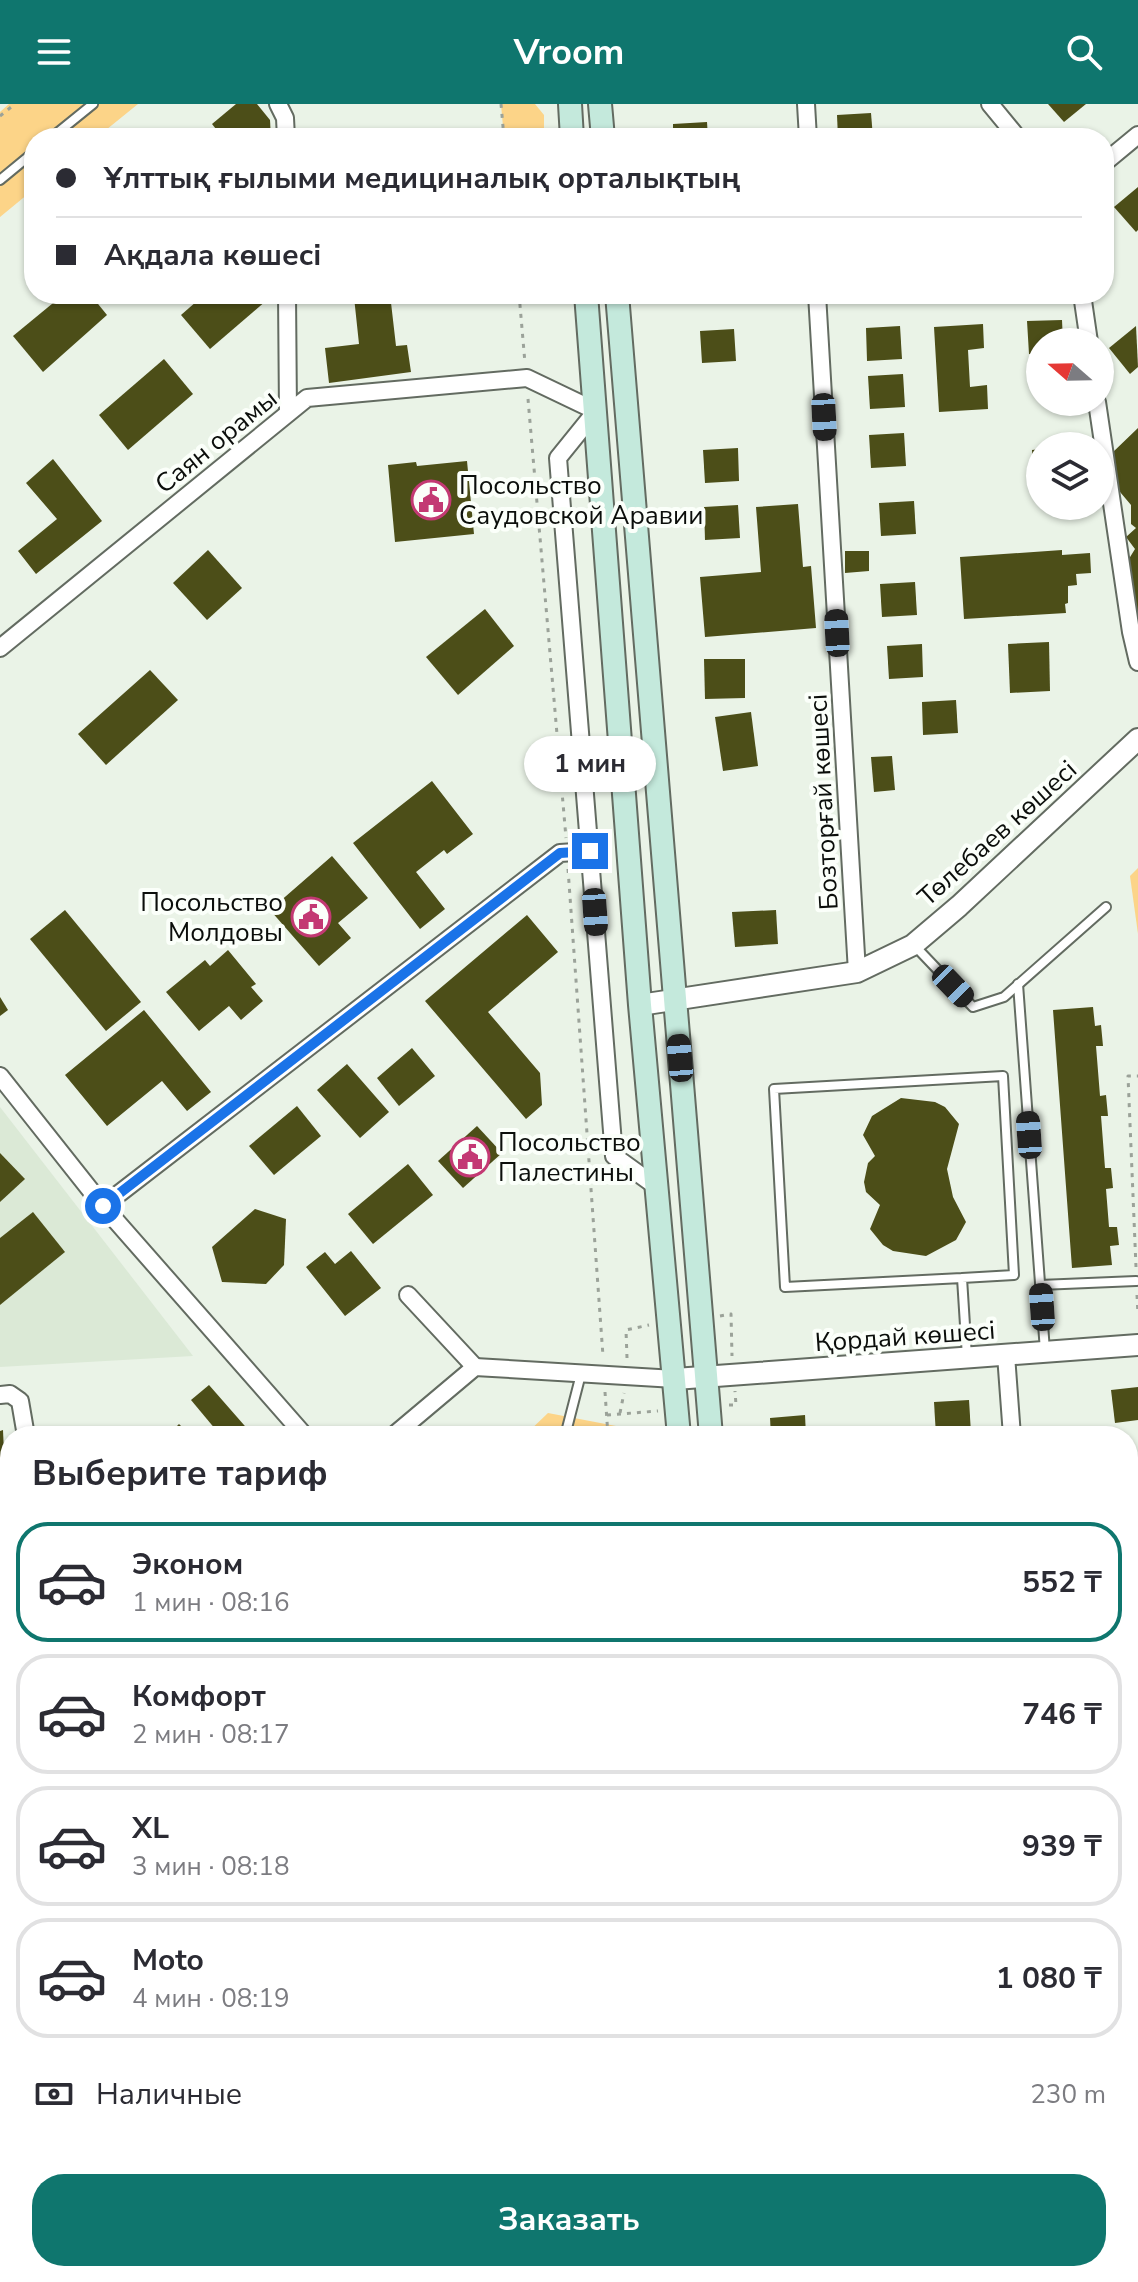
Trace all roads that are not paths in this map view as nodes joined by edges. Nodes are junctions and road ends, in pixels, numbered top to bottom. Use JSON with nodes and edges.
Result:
{"nodes":[{"id":1,"x":93,"y":104,"type":"edge"},
{"id":2,"x":278,"y":104,"type":"edge"},
{"id":3,"x":570,"y":104,"type":"edge"},
{"id":4,"x":600,"y":104,"type":"edge"},
{"id":5,"x":806,"y":104,"type":"edge"},
{"id":6,"x":990,"y":104,"type":"edge"},
{"id":7,"x":63,"y":128,"type":"edge"},
{"id":8,"x":286,"y":128,"type":"edge"},
{"id":9,"x":571,"y":128,"type":"edge"},
{"id":10,"x":602,"y":128,"type":"edge"},
{"id":11,"x":807,"y":128,"type":"edge"},
{"id":12,"x":1010,"y":128,"type":"edge"},
{"id":13,"x":1138,"y":135,"type":"edge"},
{"id":14,"x":1114,"y":155,"type":"edge"},
{"id":15,"x":24,"y":160,"type":"edge"},
{"id":16,"x":0,"y":180,"type":"edge"},
{"id":17,"x":287,"y":304,"type":"edge"},
{"id":18,"x":587,"y":304,"type":"edge"},
{"id":19,"x":618,"y":304,"type":"edge"},
{"id":20,"x":818,"y":304,"type":"edge"},
{"id":21,"x":1083,"y":304,"type":"edge"},
{"id":22,"x":1087,"y":328,"type":"edge"},
{"id":23,"x":596,"y":411,"type":"junction"},
{"id":24,"x":288,"y":413,"type":"junction"},
{"id":25,"x":1099,"y":416,"type":"edge"},
{"id":26,"x":0,"y":648,"type":"edge"},
{"id":27,"x":1137,"y":655,"type":"edge"},
{"id":28,"x":1138,"y":739,"type":"edge"},
{"id":29,"x":590,"y":851,"type":"junction"},
{"id":30,"x":1106,"y":907,"type":"dead end"},
{"id":31,"x":913,"y":945,"type":"junction"},
{"id":32,"x":857,"y":972,"type":"junction"},
{"id":33,"x":1018,"y":984,"type":"junction"},
{"id":34,"x":676,"y":1000,"type":"junction"},
{"id":35,"x":640,"y":1005,"type":"junction"},
{"id":36,"x":0,"y":1076,"type":"edge"},
{"id":37,"x":657,"y":1187,"type":"junction"},
{"id":38,"x":103,"y":1206,"type":"junction"},
{"id":39,"x":962,"y":1278,"type":"junction"},
{"id":40,"x":1136,"y":1281,"type":"edge"},
{"id":41,"x":1040,"y":1285,"type":"junction"},
{"id":42,"x":408,"y":1295,"type":"dead end"},
{"id":43,"x":1138,"y":1345,"type":"edge"},
{"id":44,"x":1045,"y":1352,"type":"junction"},
{"id":45,"x":1006,"y":1355,"type":"junction"},
{"id":46,"x":967,"y":1357,"type":"junction"},
{"id":47,"x":475,"y":1367,"type":"junction"},
{"id":48,"x":581,"y":1373,"type":"junction"},
{"id":49,"x":707,"y":1377,"type":"junction"},
{"id":50,"x":675,"y":1379,"type":"junction"},
{"id":51,"x":0,"y":1395,"type":"edge"},
{"id":52,"x":24,"y":1426,"type":"edge"},
{"id":53,"x":296,"y":1426,"type":"edge"},
{"id":54,"x":405,"y":1426,"type":"edge"},
{"id":55,"x":568,"y":1426,"type":"edge"},
{"id":56,"x":678,"y":1426,"type":"edge"},
{"id":57,"x":710,"y":1426,"type":"edge"},
{"id":58,"x":1011,"y":1426,"type":"edge"}],
"edges":[{"from":1,"to":7,"type":"lane"},
{"from":2,"to":8,"type":"street"},
{"from":3,"to":9,"type":"main road"},
{"from":4,"to":10,"type":"main road"},
{"from":5,"to":11,"type":"street"},
{"from":6,"to":12,"type":"street"},
{"from":13,"to":14,"type":"street"},
{"from":15,"to":16,"type":"lane"},
{"from":17,"to":24,"type":"street"},
{"from":18,"to":23,"type":"main road"},
{"from":19,"to":34,"type":"main road"},
{"from":20,"to":32,"type":"street","name":"Бозторғай көшесі"},
{"from":21,"to":22,"type":"street"},
{"from":23,"to":24,"type":"street","name":"Саян орамы"},
{"from":23,"to":29,"type":"street"},
{"from":23,"to":35,"type":"main road"},
{"from":24,"to":26,"type":"street","name":"Саян орамы"},
{"from":25,"to":27,"type":"street"},
{"from":28,"to":31,"type":"street","name":"Төлебаев көшесі"},
{"from":29,"to":37,"type":"street"},
{"from":29,"to":38,"type":"street"},
{"from":30,"to":33,"type":"lane"},
{"from":31,"to":32,"type":"street","name":"Төлебаев көшесі"},
{"from":31,"to":33,"type":"lane"},
{"from":32,"to":34,"type":"street"},
{"from":33,"to":41,"type":"lane"},
{"from":34,"to":35,"type":"street"},
{"from":34,"to":49,"type":"main road"},
{"from":35,"to":37,"type":"main road"},
{"from":36,"to":38,"type":"street"},
{"from":37,"to":50,"type":"main road"},
{"from":38,"to":53,"type":"street"},
{"from":39,"to":39,"type":"lane"},
{"from":39,"to":46,"type":"lane"},
{"from":40,"to":41,"type":"lane"},
{"from":41,"to":44,"type":"lane"},
{"from":42,"to":47,"type":"street"},
{"from":43,"to":44,"type":"street","name":"Қордай көшесі"},
{"from":44,"to":45,"type":"street","name":"Қордай көшесі"},
{"from":45,"to":46,"type":"street","name":"Қордай көшесі"},
{"from":45,"to":58,"type":"street"},
{"from":46,"to":49,"type":"street","name":"Қордай көшесі"},
{"from":47,"to":48,"type":"street"},
{"from":47,"to":54,"type":"street"},
{"from":48,"to":50,"type":"street"},
{"from":48,"to":55,"type":"lane"},
{"from":49,"to":50,"type":"street","name":"Қордай көшесі"},
{"from":49,"to":57,"type":"main road"},
{"from":50,"to":56,"type":"main road"},
{"from":51,"to":52,"type":"street"}]}
